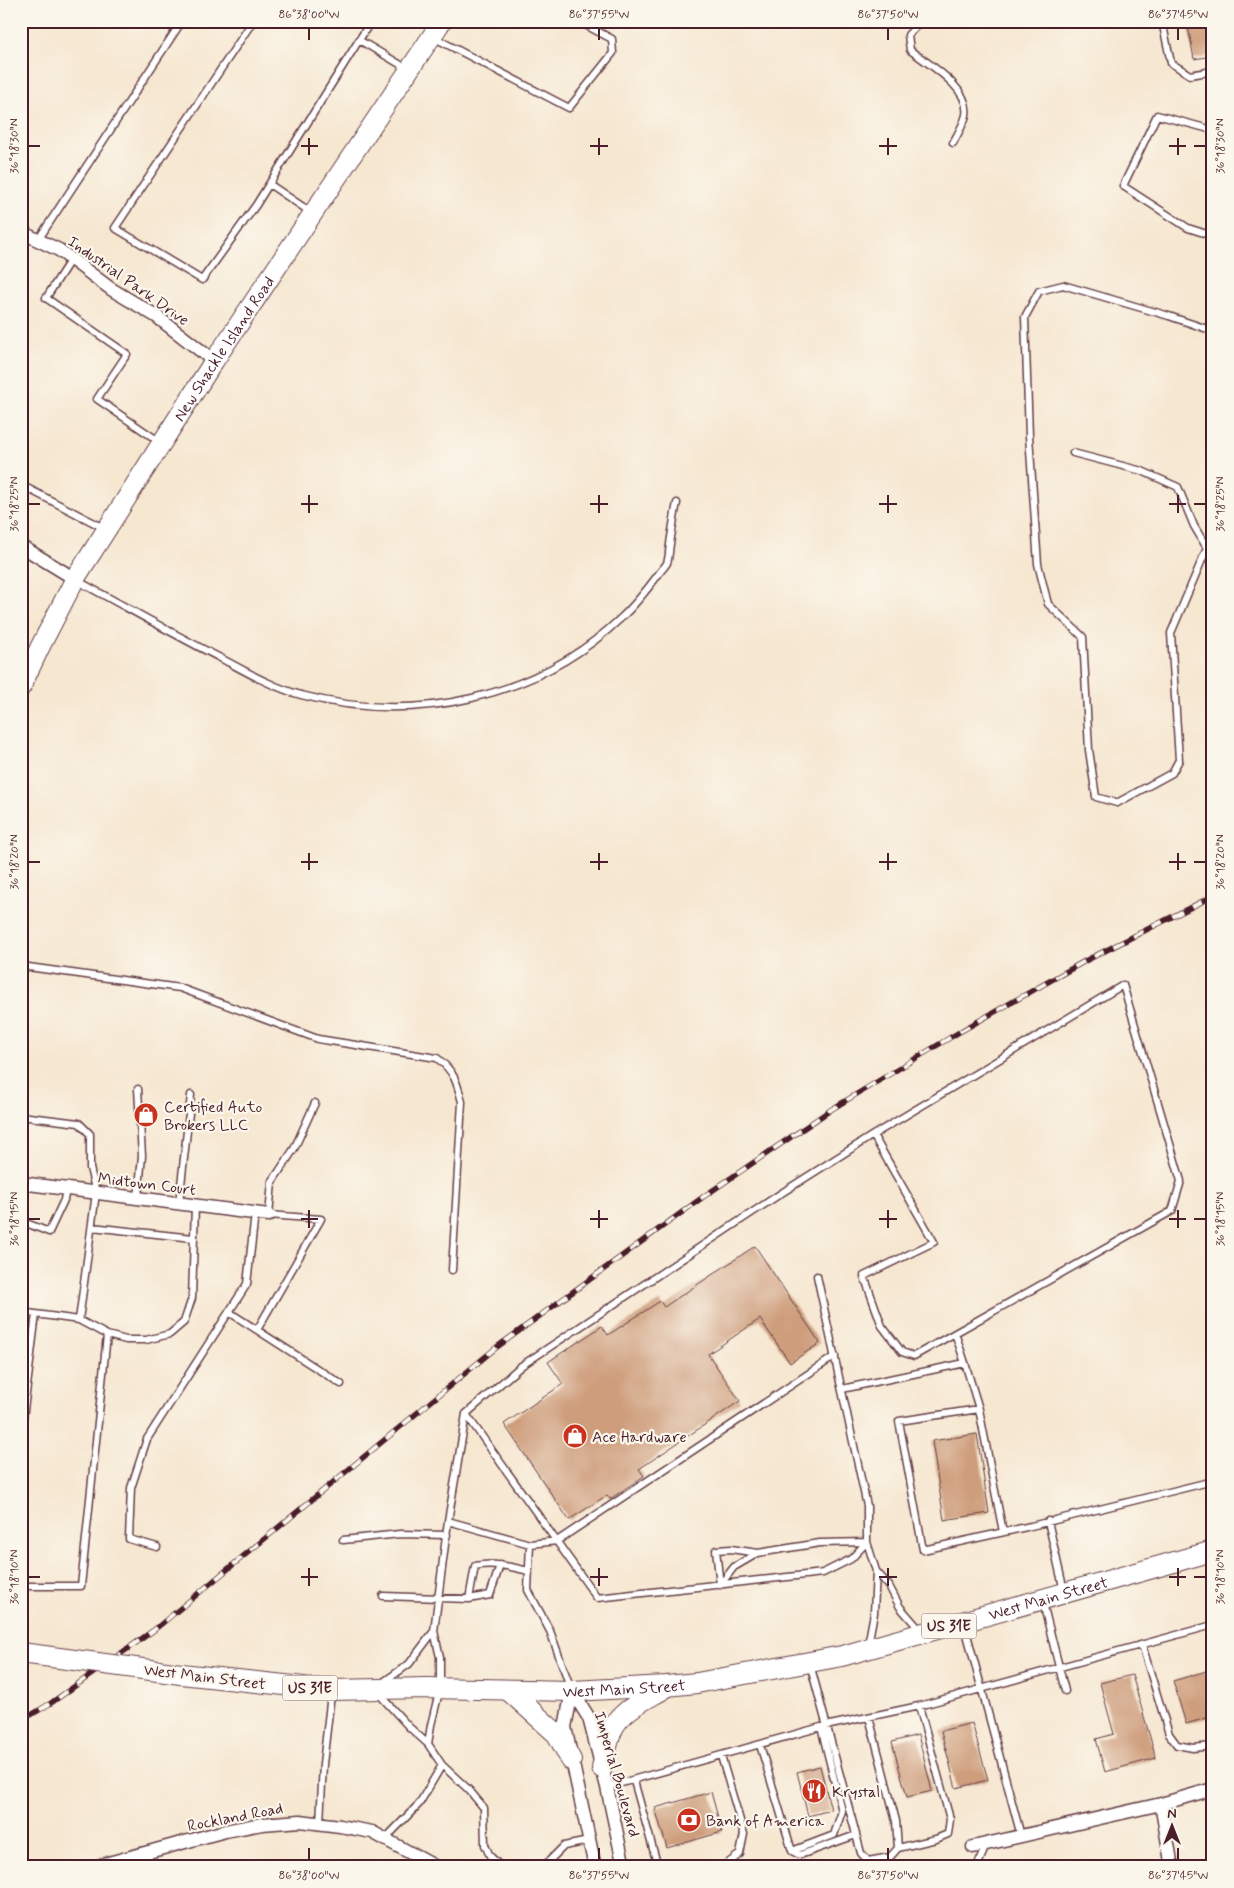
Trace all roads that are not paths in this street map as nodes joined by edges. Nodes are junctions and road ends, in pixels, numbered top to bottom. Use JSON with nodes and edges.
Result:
{"nodes":[{"id":1,"x":182,"y":21,"type":"edge"},
{"id":2,"x":253,"y":21,"type":"edge"},
{"id":3,"x":371,"y":21,"type":"edge"},
{"id":4,"x":578,"y":21,"type":"edge"},
{"id":5,"x":921,"y":21,"type":"edge"},
{"id":6,"x":1162,"y":21,"type":"edge"},
{"id":7,"x":437,"y":29,"type":"edge"},
{"id":8,"x":359,"y":40,"type":"junction"},
{"id":9,"x":409,"y":70,"type":"junction"},
{"id":10,"x":1213,"y":71,"type":"edge"},
{"id":11,"x":1213,"y":130,"type":"edge"},
{"id":12,"x":953,"y":143,"type":"dead end"},
{"id":13,"x":269,"y":184,"type":"junction"},
{"id":14,"x":313,"y":214,"type":"junction"},
{"id":15,"x":21,"y":232,"type":"edge"},
{"id":16,"x":1213,"y":236,"type":"edge"},
{"id":17,"x":38,"y":240,"type":"junction"},
{"id":18,"x":71,"y":259,"type":"junction"},
{"id":19,"x":1213,"y":331,"type":"edge"},
{"id":20,"x":214,"y":361,"type":"junction"},
{"id":21,"x":162,"y":443,"type":"junction"},
{"id":22,"x":1073,"y":453,"type":"dead end"},
{"id":23,"x":21,"y":485,"type":"edge"},
{"id":24,"x":677,"y":503,"type":"dead end"},
{"id":25,"x":107,"y":529,"type":"junction"},
{"id":26,"x":21,"y":546,"type":"edge"},
{"id":27,"x":1210,"y":547,"type":"edge"},
{"id":28,"x":75,"y":579,"type":"junction"},
{"id":29,"x":21,"y":687,"type":"edge"},
{"id":30,"x":21,"y":966,"type":"edge"},
{"id":31,"x":138,"y":1089,"type":"dead end"},
{"id":32,"x":191,"y":1094,"type":"dead end"},
{"id":33,"x":315,"y":1103,"type":"dead end"},
{"id":34,"x":21,"y":1116,"type":"edge"},
{"id":35,"x":873,"y":1135,"type":"junction"},
{"id":36,"x":21,"y":1183,"type":"edge"},
{"id":37,"x":66,"y":1189,"type":"junction"},
{"id":38,"x":96,"y":1193,"type":"junction"},
{"id":39,"x":138,"y":1198,"type":"junction"},
{"id":40,"x":179,"y":1204,"type":"junction"},
{"id":41,"x":195,"y":1206,"type":"junction"},
{"id":42,"x":255,"y":1213,"type":"junction"},
{"id":43,"x":268,"y":1215,"type":"junction"},
{"id":44,"x":21,"y":1221,"type":"edge"},
{"id":45,"x":92,"y":1227,"type":"junction"},
{"id":46,"x":193,"y":1238,"type":"junction"},
{"id":47,"x":452,"y":1270,"type":"dead end"},
{"id":48,"x":818,"y":1276,"type":"dead end"},
{"id":49,"x":21,"y":1312,"type":"edge"},
{"id":50,"x":229,"y":1312,"type":"junction"},
{"id":51,"x":36,"y":1314,"type":"junction"},
{"id":52,"x":79,"y":1320,"type":"junction"},
{"id":53,"x":257,"y":1330,"type":"junction"},
{"id":54,"x":107,"y":1334,"type":"junction"},
{"id":55,"x":955,"y":1334,"type":"junction"},
{"id":56,"x":835,"y":1356,"type":"junction"},
{"id":57,"x":966,"y":1363,"type":"junction"},
{"id":58,"x":341,"y":1384,"type":"dead end"},
{"id":59,"x":842,"y":1389,"type":"junction"},
{"id":60,"x":979,"y":1409,"type":"junction"},
{"id":61,"x":466,"y":1414,"type":"junction"},
{"id":62,"x":21,"y":1434,"type":"edge"},
{"id":63,"x":1213,"y":1481,"type":"edge"},
{"id":64,"x":448,"y":1521,"type":"junction"},
{"id":65,"x":1048,"y":1522,"type":"junction"},
{"id":66,"x":1003,"y":1532,"type":"junction"},
{"id":67,"x":446,"y":1535,"type":"junction"},
{"id":68,"x":342,"y":1540,"type":"dead end"},
{"id":69,"x":556,"y":1541,"type":"junction"},
{"id":70,"x":867,"y":1542,"type":"junction"},
{"id":71,"x":530,"y":1544,"type":"junction"},
{"id":72,"x":157,"y":1548,"type":"dead end"},
{"id":73,"x":1213,"y":1551,"type":"edge"},
{"id":74,"x":758,"y":1553,"type":"junction"},
{"id":75,"x":500,"y":1565,"type":"junction"},
{"id":76,"x":529,"y":1571,"type":"junction"},
{"id":77,"x":876,"y":1571,"type":"junction"},
{"id":78,"x":720,"y":1584,"type":"junction"},
{"id":79,"x":21,"y":1586,"type":"edge"},
{"id":80,"x":1064,"y":1593,"type":"junction"},
{"id":81,"x":383,"y":1596,"type":"dead end"},
{"id":82,"x":439,"y":1597,"type":"junction"},
{"id":83,"x":469,"y":1599,"type":"junction"},
{"id":84,"x":1042,"y":1600,"type":"junction"},
{"id":85,"x":964,"y":1622,"type":"junction"},
{"id":86,"x":1213,"y":1625,"type":"edge"},
{"id":87,"x":434,"y":1631,"type":"junction"},
{"id":88,"x":923,"y":1633,"type":"junction"},
{"id":89,"x":1142,"y":1644,"type":"junction"},
{"id":90,"x":867,"y":1649,"type":"junction"},
{"id":91,"x":21,"y":1653,"type":"edge"},
{"id":92,"x":810,"y":1662,"type":"junction"},
{"id":93,"x":1060,"y":1668,"type":"junction"},
{"id":94,"x":666,"y":1686,"type":"junction"},
{"id":95,"x":440,"y":1688,"type":"junction"},
{"id":96,"x":375,"y":1689,"type":"junction"},
{"id":97,"x":982,"y":1689,"type":"junction"},
{"id":98,"x":332,"y":1690,"type":"junction"},
{"id":99,"x":508,"y":1690,"type":"junction"},
{"id":100,"x":572,"y":1691,"type":"junction"},
{"id":101,"x":1066,"y":1691,"type":"dead end"},
{"id":102,"x":919,"y":1706,"type":"junction"},
{"id":103,"x":868,"y":1717,"type":"junction"},
{"id":104,"x":824,"y":1726,"type":"junction"},
{"id":105,"x":428,"y":1744,"type":"junction"},
{"id":106,"x":760,"y":1745,"type":"junction"},
{"id":107,"x":1213,"y":1746,"type":"edge"},
{"id":108,"x":720,"y":1756,"type":"junction"},
{"id":109,"x":571,"y":1760,"type":"junction"},
{"id":110,"x":442,"y":1765,"type":"junction"},
{"id":111,"x":602,"y":1768,"type":"junction"},
{"id":112,"x":634,"y":1781,"type":"junction"},
{"id":113,"x":607,"y":1787,"type":"junction"},
{"id":114,"x":1213,"y":1789,"type":"edge"},
{"id":115,"x":1161,"y":1804,"type":"junction"},
{"id":116,"x":320,"y":1823,"type":"junction"},
{"id":117,"x":856,"y":1835,"type":"junction"},
{"id":118,"x":1021,"y":1836,"type":"junction"},
{"id":119,"x":386,"y":1839,"type":"junction"},
{"id":120,"x":589,"y":1841,"type":"junction"},
{"id":121,"x":986,"y":1844,"type":"junction"},
{"id":122,"x":973,"y":1847,"type":"dead end"},
{"id":123,"x":898,"y":1848,"type":"junction"},
{"id":124,"x":792,"y":1851,"type":"junction"},
{"id":125,"x":94,"y":1867,"type":"edge"},
{"id":126,"x":436,"y":1867,"type":"edge"},
{"id":127,"x":501,"y":1867,"type":"edge"},
{"id":128,"x":543,"y":1867,"type":"edge"},
{"id":129,"x":595,"y":1867,"type":"edge"},
{"id":130,"x":624,"y":1867,"type":"edge"},
{"id":131,"x":658,"y":1867,"type":"edge"},
{"id":132,"x":716,"y":1867,"type":"edge"},
{"id":133,"x":977,"y":1867,"type":"edge"},
{"id":134,"x":1172,"y":1867,"type":"edge"}],
"edges":[{"from":1,"to":17,"type":"lane"},
{"from":2,"to":13,"type":"lane"},
{"from":3,"to":8,"type":"lane"},
{"from":4,"to":7,"type":"lane"},
{"from":5,"to":12,"type":"lane"},
{"from":6,"to":10,"type":"lane"},
{"from":7,"to":9,"type":"main road","name":"New Shackle Island Road"},
{"from":8,"to":9,"type":"lane"},
{"from":8,"to":13,"type":"lane"},
{"from":9,"to":14,"type":"main road","name":"New Shackle Island Road"},
{"from":11,"to":16,"type":"lane"},
{"from":13,"to":14,"type":"lane"},
{"from":14,"to":20,"type":"main road","name":"New Shackle Island Road"},
{"from":15,"to":17,"type":"street","name":"Industrial Park Drive"},
{"from":17,"to":18,"type":"street","name":"Industrial Park Drive"},
{"from":18,"to":20,"type":"street","name":"Industrial Park Drive"},
{"from":18,"to":21,"type":"lane"},
{"from":19,"to":27,"type":"lane"},
{"from":20,"to":21,"type":"main road","name":"New Shackle Island Road"},
{"from":21,"to":25,"type":"main road","name":"New Shackle Island Road"},
{"from":22,"to":27,"type":"lane"},
{"from":23,"to":25,"type":"lane"},
{"from":24,"to":28,"type":"lane"},
{"from":25,"to":28,"type":"main road","name":"New Shackle Island Road"},
{"from":26,"to":28,"type":"street"},
{"from":28,"to":29,"type":"main road","name":"New Shackle Island Road"},
{"from":30,"to":47,"type":"lane"},
{"from":31,"to":39,"type":"lane"},
{"from":32,"to":40,"type":"lane"},
{"from":33,"to":43,"type":"lane"},
{"from":34,"to":38,"type":"lane"},
{"from":35,"to":55,"type":"lane"},
{"from":35,"to":55,"type":"lane"},
{"from":35,"to":61,"type":"lane"},
{"from":36,"to":37,"type":"street","name":"Midtown Court"},
{"from":37,"to":38,"type":"street","name":"Midtown Court"},
{"from":37,"to":44,"type":"lane"},
{"from":38,"to":39,"type":"street","name":"Midtown Court"},
{"from":38,"to":45,"type":"lane"},
{"from":39,"to":40,"type":"street","name":"Midtown Court"},
{"from":40,"to":41,"type":"street","name":"Midtown Court"},
{"from":41,"to":42,"type":"street","name":"Midtown Court"},
{"from":41,"to":46,"type":"lane"},
{"from":42,"to":43,"type":"street","name":"Midtown Court"},
{"from":42,"to":50,"type":"lane"},
{"from":43,"to":53,"type":"lane"},
{"from":45,"to":46,"type":"lane"},
{"from":45,"to":52,"type":"lane"},
{"from":46,"to":54,"type":"lane"},
{"from":48,"to":56,"type":"lane"},
{"from":49,"to":51,"type":"lane"},
{"from":50,"to":53,"type":"lane"},
{"from":50,"to":72,"type":"lane"},
{"from":51,"to":52,"type":"lane"},
{"from":51,"to":62,"type":"lane"},
{"from":52,"to":54,"type":"lane"},
{"from":53,"to":58,"type":"lane"},
{"from":54,"to":79,"type":"lane"},
{"from":55,"to":57,"type":"lane"},
{"from":56,"to":59,"type":"lane"},
{"from":56,"to":69,"type":"lane"},
{"from":57,"to":59,"type":"lane"},
{"from":57,"to":60,"type":"lane"},
{"from":59,"to":70,"type":"lane"},
{"from":60,"to":66,"type":"lane"},
{"from":60,"to":66,"type":"lane"},
{"from":61,"to":64,"type":"lane"},
{"from":61,"to":69,"type":"lane"},
{"from":63,"to":65,"type":"lane"},
{"from":64,"to":67,"type":"lane"},
{"from":64,"to":71,"type":"lane"},
{"from":65,"to":66,"type":"lane"},
{"from":65,"to":80,"type":"lane"},
{"from":67,"to":68,"type":"lane"},
{"from":67,"to":82,"type":"lane"},
{"from":69,"to":71,"type":"lane"},
{"from":69,"to":78,"type":"lane"},
{"from":70,"to":74,"type":"lane"},
{"from":70,"to":77,"type":"lane"},
{"from":70,"to":78,"type":"lane"},
{"from":71,"to":76,"type":"lane"},
{"from":73,"to":80,"type":"main road","name":"West Main Street","number":"US 31E"},
{"from":74,"to":78,"type":"lane"},
{"from":74,"to":78,"type":"lane"},
{"from":75,"to":76,"type":"lane"},
{"from":75,"to":83,"type":"lane"},
{"from":75,"to":83,"type":"lane"},
{"from":76,"to":100,"type":"lane"},
{"from":77,"to":88,"type":"lane"},
{"from":77,"to":90,"type":"lane"},
{"from":80,"to":84,"type":"main road","name":"West Main Street","number":"US 31E"},
{"from":81,"to":82,"type":"lane"},
{"from":82,"to":83,"type":"lane"},
{"from":82,"to":87,"type":"lane"},
{"from":84,"to":85,"type":"main road","name":"West Main Street","number":"US 31E"},
{"from":84,"to":93,"type":"lane"},
{"from":85,"to":88,"type":"main road","name":"West Main Street","number":"US 31E"},
{"from":85,"to":97,"type":"lane"},
{"from":86,"to":89,"type":"lane"},
{"from":87,"to":95,"type":"lane"},
{"from":87,"to":96,"type":"lane"},
{"from":88,"to":90,"type":"main road","name":"West Main Street","number":"US 31E"},
{"from":89,"to":93,"type":"lane"},
{"from":89,"to":107,"type":"lane"},
{"from":90,"to":92,"type":"main road","name":"West Main Street","number":"US 31E"},
{"from":91,"to":98,"type":"main road","name":"West Main Street","number":"US 31E","bridge":true},
{"from":92,"to":94,"type":"main road","name":"West Main Street","number":"US 31E"},
{"from":92,"to":104,"type":"lane"},
{"from":93,"to":97,"type":"lane"},
{"from":93,"to":101,"type":"lane"},
{"from":94,"to":100,"type":"main road","name":"West Main Street","number":"US 31E"},
{"from":94,"to":111,"type":"main road"},
{"from":95,"to":96,"type":"main road","name":"West Main Street","number":"US 31E"},
{"from":95,"to":99,"type":"main road","name":"West Main Street","number":"US 31E"},
{"from":95,"to":105,"type":"lane"},
{"from":96,"to":98,"type":"main road","name":"West Main Street","number":"US 31E"},
{"from":96,"to":105,"type":"lane"},
{"from":97,"to":102,"type":"lane"},
{"from":97,"to":118,"type":"lane"},
{"from":98,"to":116,"type":"lane"},
{"from":99,"to":100,"type":"main road","name":"West Main Street","number":"US 31E"},
{"from":99,"to":109,"type":"main road"},
{"from":100,"to":109,"type":"street","name":"Imperial Boulevard"},
{"from":100,"to":111,"type":"street","name":"Imperial Boulevard"},
{"from":102,"to":103,"type":"lane"},
{"from":102,"to":123,"type":"lane"},
{"from":103,"to":104,"type":"lane"},
{"from":103,"to":123,"type":"lane"},
{"from":104,"to":106,"type":"lane"},
{"from":104,"to":117,"type":"lane"},
{"from":104,"to":124,"type":"lane"},
{"from":105,"to":110,"type":"lane"},
{"from":106,"to":108,"type":"lane"},
{"from":106,"to":124,"type":"lane"},
{"from":108,"to":112,"type":"lane"},
{"from":108,"to":132,"type":"lane"},
{"from":109,"to":120,"type":"street","name":"Imperial Boulevard"},
{"from":110,"to":119,"type":"lane"},
{"from":110,"to":127,"type":"lane"},
{"from":111,"to":113,"type":"street","name":"Imperial Boulevard"},
{"from":112,"to":113,"type":"lane"},
{"from":112,"to":131,"type":"lane"},
{"from":113,"to":130,"type":"street","name":"Imperial Boulevard"},
{"from":114,"to":115,"type":"street"},
{"from":115,"to":118,"type":"street"},
{"from":115,"to":134,"type":"street"},
{"from":116,"to":119,"type":"street","name":"Rockland Road"},
{"from":116,"to":125,"type":"street","name":"Rockland Road"},
{"from":117,"to":123,"type":"lane"},
{"from":117,"to":124,"type":"lane"},
{"from":118,"to":121,"type":"street"},
{"from":119,"to":126,"type":"street","name":"Rockland Road"},
{"from":120,"to":128,"type":"lane"},
{"from":120,"to":129,"type":"street","name":"Imperial Boulevard"},
{"from":121,"to":122,"type":"street"},
{"from":121,"to":133,"type":"lane"}]}
